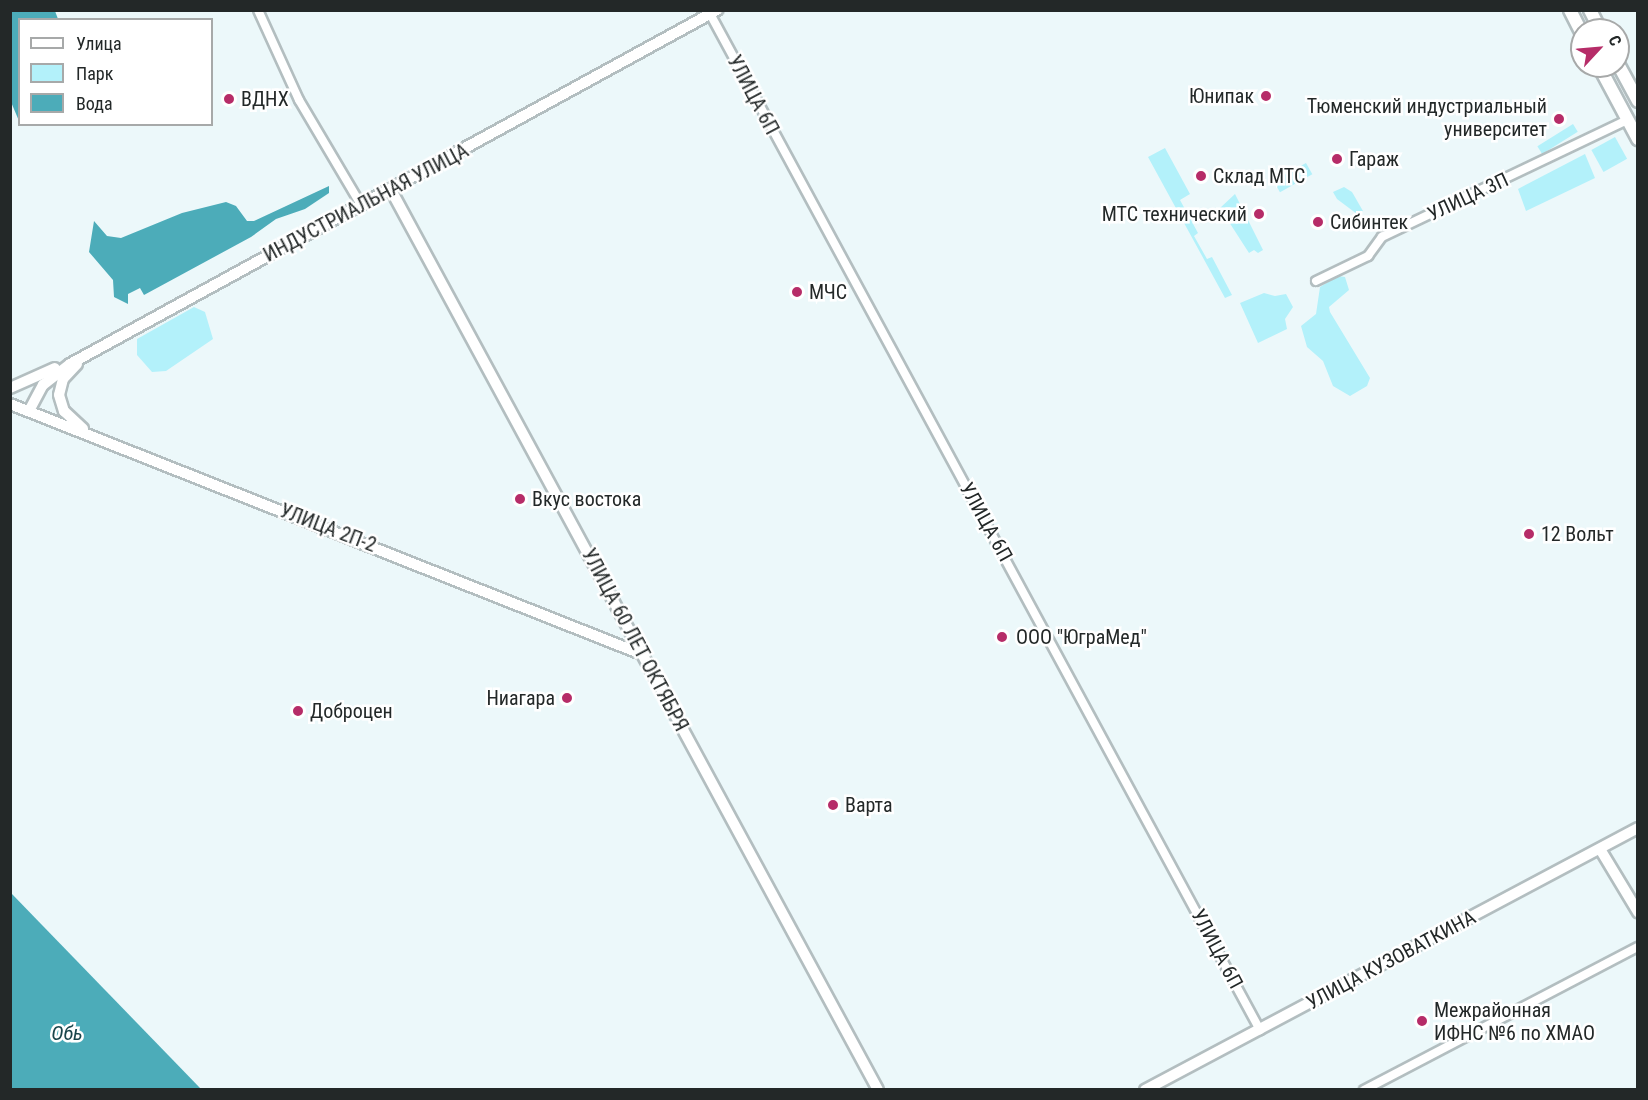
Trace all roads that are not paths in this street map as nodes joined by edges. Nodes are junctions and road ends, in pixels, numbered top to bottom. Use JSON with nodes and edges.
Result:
{"nodes":[{"id":1,"x":258,"y":10,"type":"edge"},
{"id":2,"x":712,"y":12,"type":"edge"},
{"id":3,"x":1605,"y":78,"type":"edge"},
{"id":4,"x":1626,"y":78,"type":"edge"},
{"id":5,"x":1638,"y":101,"type":"edge"},
{"id":6,"x":1627,"y":120,"type":"junction"},
{"id":7,"x":1638,"y":139,"type":"edge"},
{"id":8,"x":391,"y":190,"type":"junction"},
{"id":9,"x":361,"y":205,"type":"junction"},
{"id":10,"x":1316,"y":281,"type":"dead end"},
{"id":11,"x":106,"y":343,"type":"junction"},
{"id":12,"x":10,"y":388,"type":"edge"},
{"id":13,"x":10,"y":404,"type":"edge"},
{"id":14,"x":29,"y":411,"type":"junction"},
{"id":15,"x":95,"y":438,"type":"junction"},
{"id":16,"x":644,"y":655,"type":"junction"},
{"id":17,"x":1638,"y":828,"type":"edge"},
{"id":18,"x":1600,"y":849,"type":"junction"},
{"id":19,"x":1638,"y":912,"type":"edge"},
{"id":20,"x":1638,"y":947,"type":"edge"},
{"id":21,"x":1260,"y":1030,"type":"junction"},
{"id":22,"x":878,"y":1089,"type":"edge"},
{"id":23,"x":1145,"y":1089,"type":"edge"},
{"id":24,"x":1364,"y":1089,"type":"edge"}],
"edges":[{"from":1,"to":9,"type":"street"},
{"from":2,"to":8,"type":"main road","name":"ИНДУСТРИАЛЬНАЯ УЛИЦА"},
{"from":2,"to":21,"type":"street","name":"УЛИЦА 6П"},
{"from":3,"to":6,"type":"main road"},
{"from":4,"to":5,"type":"main road"},
{"from":6,"to":7,"type":"main road"},
{"from":6,"to":10,"type":"street","name":"УЛИЦА 3П"},
{"from":8,"to":9,"type":"main road","name":"ИНДУСТРИАЛЬНАЯ УЛИЦА"},
{"from":8,"to":16,"type":"main road","name":"УЛИЦА 60 ЛЕТ ОКТЯБРЯ"},
{"from":9,"to":11,"type":"main road","name":"ИНДУСТРИАЛЬНАЯ УЛИЦА"},
{"from":11,"to":12,"type":"main road"},
{"from":11,"to":14,"type":"main road","name":"ИНДУСТРИАЛЬНАЯ УЛИЦА"},
{"from":11,"to":15,"type":"main road"},
{"from":13,"to":14,"type":"main road","name":"УЛИЦА 2П-2"},
{"from":14,"to":15,"type":"main road","name":"УЛИЦА 2П-2"},
{"from":15,"to":16,"type":"main road","name":"УЛИЦА 2П-2"},
{"from":16,"to":22,"type":"main road","name":"УЛИЦА 60 ЛЕТ ОКТЯБРЯ"},
{"from":17,"to":18,"type":"main road","name":"УЛИЦА КУЗОВАТКИНА"},
{"from":18,"to":19,"type":"main road"},
{"from":18,"to":21,"type":"main road","name":"УЛИЦА КУЗОВАТКИНА"},
{"from":20,"to":24,"type":"street"},
{"from":21,"to":23,"type":"main road","name":"УЛИЦА КУЗОВАТКИНА"}]}
